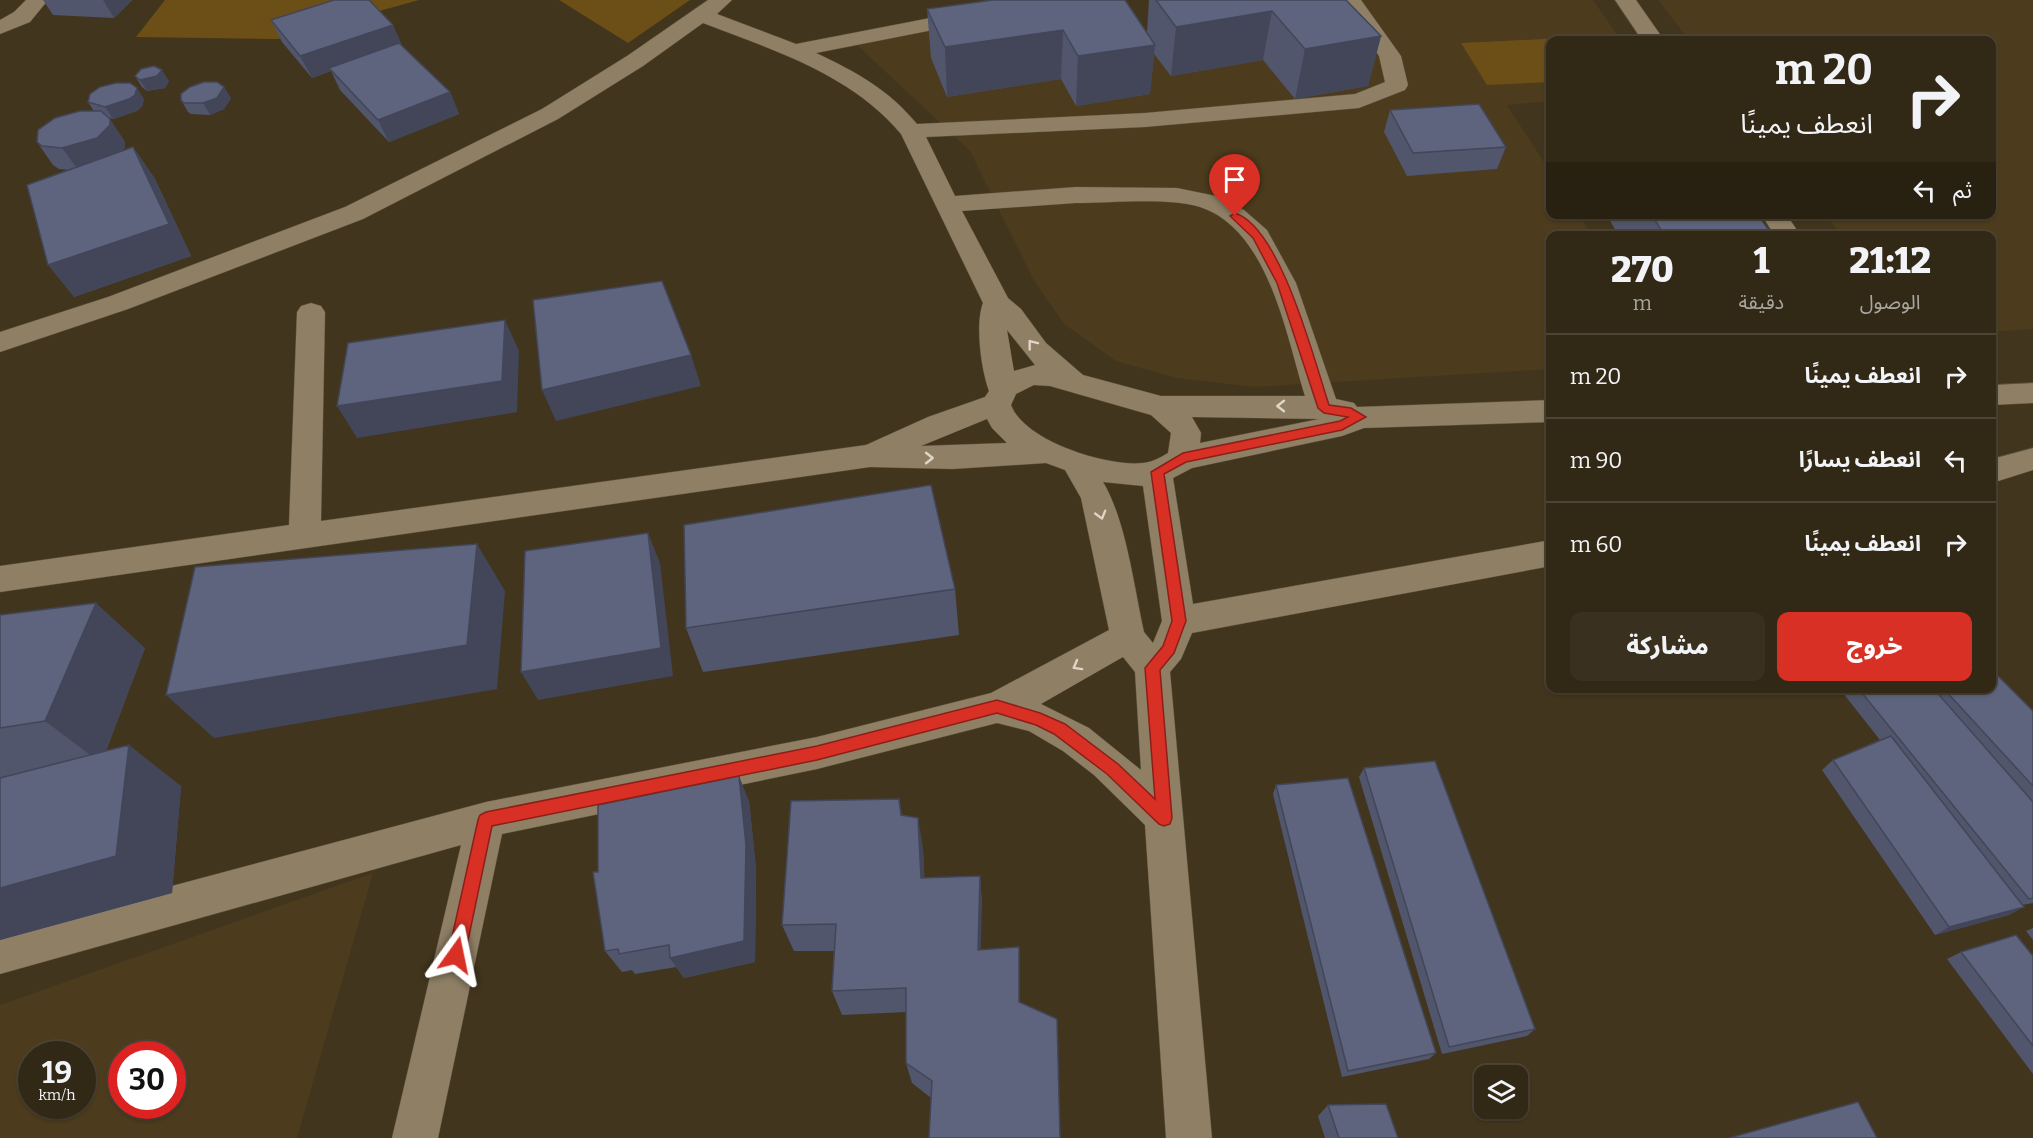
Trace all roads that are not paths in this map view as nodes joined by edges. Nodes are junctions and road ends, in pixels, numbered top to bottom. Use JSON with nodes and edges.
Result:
{"nodes":[{"id":1,"x":38,"y":0,"type":"edge"},
{"id":2,"x":722,"y":0,"type":"edge"},
{"id":3,"x":1055,"y":0,"type":"edge"},
{"id":4,"x":1350,"y":0,"type":"edge"},
{"id":5,"x":1625,"y":0,"type":"edge"},
{"id":6,"x":700,"y":15,"type":"junction"},
{"id":7,"x":0,"y":28,"type":"edge"},
{"id":8,"x":1650,"y":36,"type":"edge"},
{"id":9,"x":794,"y":51,"type":"junction"},
{"id":10,"x":911,"y":131,"type":"junction"},
{"id":11,"x":946,"y":204,"type":"junction"},
{"id":12,"x":997,"y":303,"type":"junction"},
{"id":13,"x":312,"y":312,"type":"dead end"},
{"id":14,"x":0,"y":342,"type":"edge"},
{"id":15,"x":1072,"y":381,"type":"junction"},
{"id":16,"x":2033,"y":393,"type":"edge"},
{"id":17,"x":1996,"y":395,"type":"edge"},
{"id":18,"x":1000,"y":397,"type":"junction"},
{"id":19,"x":1161,"y":407,"type":"junction"},
{"id":20,"x":1324,"y":408,"type":"junction"},
{"id":21,"x":1546,"y":411,"type":"edge"},
{"id":22,"x":1360,"y":417,"type":"junction"},
{"id":23,"x":870,"y":456,"type":"junction"},
{"id":24,"x":1062,"y":457,"type":"junction"},
{"id":25,"x":2033,"y":459,"type":"edge"},
{"id":26,"x":1170,"y":465,"type":"junction"},
{"id":27,"x":1996,"y":470,"type":"edge"},
{"id":28,"x":305,"y":536,"type":"junction"},
{"id":29,"x":1546,"y":554,"type":"edge"},
{"id":30,"x":0,"y":579,"type":"edge"},
{"id":31,"x":1179,"y":621,"type":"junction"},
{"id":32,"x":1128,"y":637,"type":"junction"},
{"id":33,"x":1152,"y":668,"type":"junction"},
{"id":34,"x":997,"y":707,"type":"junction"},
{"id":35,"x":1164,"y":818,"type":"junction"},
{"id":36,"x":486,"y":820,"type":"junction"},
{"id":37,"x":0,"y":953,"type":"edge"},
{"id":38,"x":415,"y":1138,"type":"edge"},
{"id":39,"x":1189,"y":1138,"type":"edge"}],
"edges":[{"from":1,"to":7,"type":"street"},
{"from":2,"to":6,"type":"street"},
{"from":3,"to":9,"type":"street"},
{"from":4,"to":10,"type":"street"},
{"from":5,"to":8,"type":"street"},
{"from":6,"to":9,"type":"street"},
{"from":6,"to":14,"type":"street"},
{"from":9,"to":10,"type":"street"},
{"from":10,"to":11,"type":"street"},
{"from":11,"to":12,"type":"street"},
{"from":11,"to":20,"type":"street"},
{"from":15,"to":12,"type":"street","one_way":true},
{"from":12,"to":18,"type":"street"},
{"from":13,"to":28,"type":"street"},
{"from":15,"to":18,"type":"street"},
{"from":15,"to":19,"type":"street"},
{"from":16,"to":17,"type":"street"},
{"from":18,"to":23,"type":"street"},
{"from":18,"to":24,"type":"street"},
{"from":20,"to":19,"type":"street","one_way":true},
{"from":19,"to":26,"type":"street"},
{"from":20,"to":22,"type":"street"},
{"from":21,"to":22,"type":"street"},
{"from":22,"to":26,"type":"street"},
{"from":23,"to":24,"type":"street","one_way":true},
{"from":23,"to":28,"type":"street"},
{"from":24,"to":26,"type":"street"},
{"from":24,"to":32,"type":"street","one_way":true},
{"from":25,"to":27,"type":"street"},
{"from":26,"to":31,"type":"street"},
{"from":28,"to":30,"type":"street"},
{"from":29,"to":31,"type":"street"},
{"from":31,"to":33,"type":"street"},
{"from":32,"to":33,"type":"street"},
{"from":32,"to":34,"type":"street","one_way":true},
{"from":33,"to":35,"type":"street"},
{"from":34,"to":35,"type":"street"},
{"from":34,"to":36,"type":"street"},
{"from":35,"to":39,"type":"street"},
{"from":36,"to":37,"type":"street"},
{"from":36,"to":38,"type":"street"}]}
